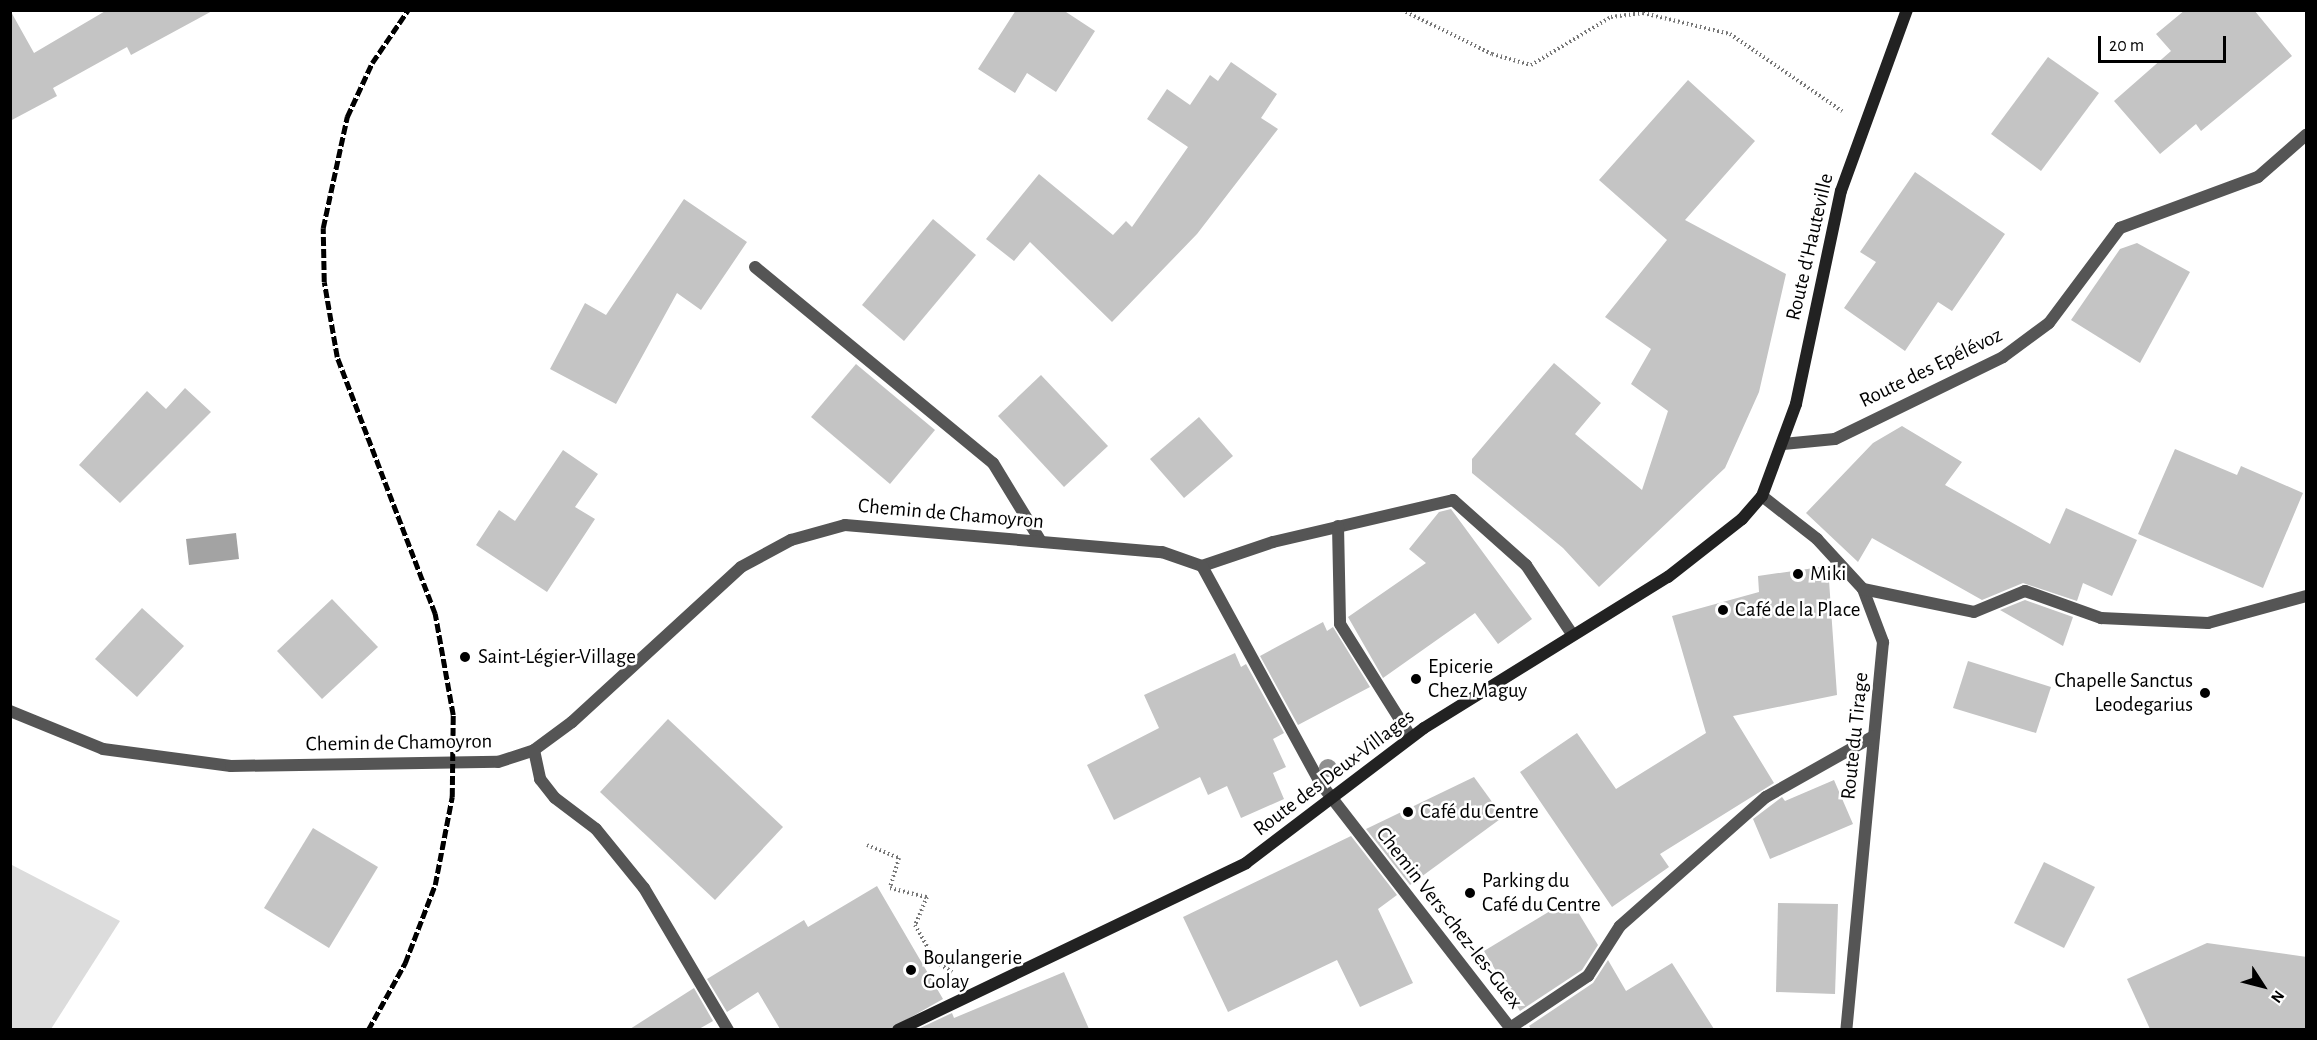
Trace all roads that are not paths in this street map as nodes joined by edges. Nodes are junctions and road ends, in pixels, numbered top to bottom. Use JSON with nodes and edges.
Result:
{"nodes":[{"id":1,"x":1907,"y":10,"type":"edge"},
{"id":2,"x":2305,"y":138,"type":"edge"},
{"id":3,"x":754,"y":267,"type":"dead end"},
{"id":4,"x":1783,"y":444,"type":"junction"},
{"id":5,"x":1762,"y":496,"type":"junction"},
{"id":6,"x":1338,"y":526,"type":"junction"},
{"id":7,"x":1040,"y":540,"type":"junction"},
{"id":8,"x":1202,"y":566,"type":"junction"},
{"id":9,"x":1863,"y":589,"type":"junction"},
{"id":10,"x":2307,"y":596,"type":"edge"},
{"id":11,"x":1572,"y":634,"type":"junction"},
{"id":12,"x":10,"y":711,"type":"edge"},
{"id":13,"x":1874,"y":736,"type":"junction"},
{"id":14,"x":1411,"y":737,"type":"junction"},
{"id":15,"x":534,"y":750,"type":"junction"},
{"id":16,"x":1332,"y":800,"type":"junction"},
{"id":17,"x":728,"y":1029,"type":"edge"},
{"id":18,"x":898,"y":1029,"type":"edge"},
{"id":19,"x":1846,"y":1029,"type":"edge"}],
"edges":[{"from":1,"to":4,"type":"main road","name":"Route d'Hauteville"},
{"from":2,"to":4,"type":"street","name":"Route des Epélévoz"},
{"from":3,"to":7,"type":"street"},
{"from":4,"to":5,"type":"main road","name":"Route d'Hauteville"},
{"from":5,"to":9,"type":"street","name":"Route du Tirage"},
{"from":5,"to":11,"type":"main road","name":"Route des Deux-Villages"},
{"from":6,"to":8,"type":"street"},
{"from":6,"to":11,"type":"street"},
{"from":6,"to":14,"type":"street"},
{"from":7,"to":8,"type":"street","name":"Chemin de Chamoyron"},
{"from":7,"to":15,"type":"street","name":"Chemin de Chamoyron"},
{"from":8,"to":16,"type":"street"},
{"from":9,"to":10,"type":"street"},
{"from":9,"to":13,"type":"street","name":"Route du Tirage"},
{"from":11,"to":14,"type":"main road","name":"Route des Deux-Villages"},
{"from":12,"to":15,"type":"street","name":"Chemin de Chamoyron"},
{"from":13,"to":16,"type":"street","name":"Chemin Vers-chez-les-Guex"},
{"from":13,"to":19,"type":"street","name":"Route du Tirage"},
{"from":14,"to":16,"type":"main road","name":"Route des Deux-Villages"},
{"from":15,"to":17,"type":"street"},
{"from":16,"to":18,"type":"main road","name":"Route des Deux-Villages"}]}
